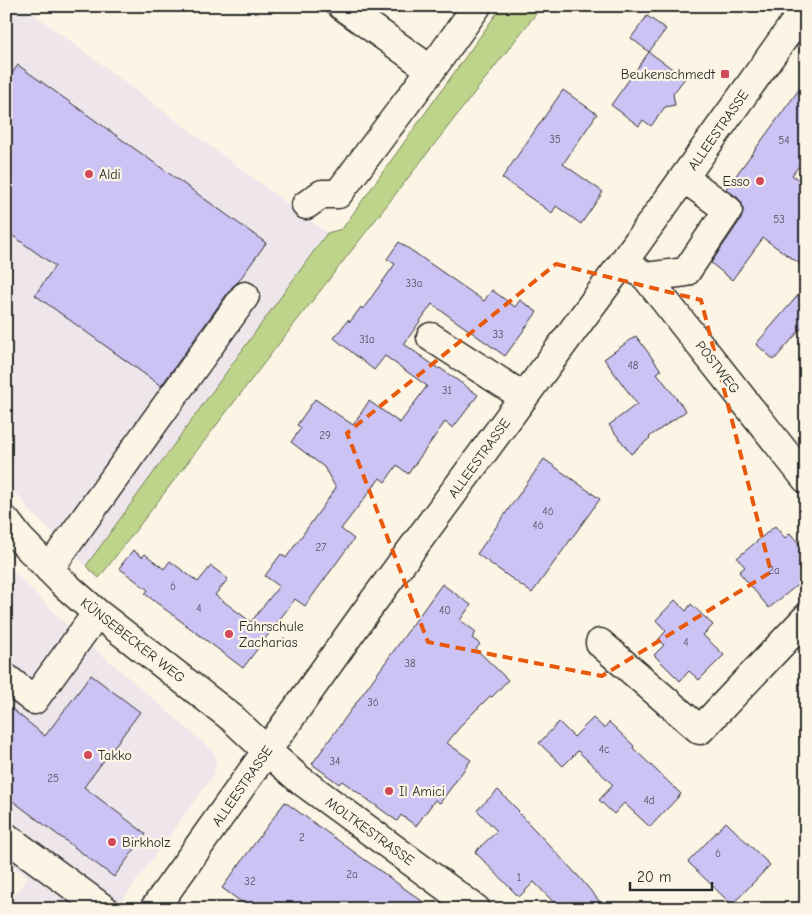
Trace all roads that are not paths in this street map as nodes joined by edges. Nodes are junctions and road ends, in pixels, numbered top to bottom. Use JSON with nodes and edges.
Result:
{"nodes":[{"id":1,"x":342,"y":6,"type":"edge"},
{"id":2,"x":477,"y":6,"type":"edge"},
{"id":3,"x":806,"y":7,"type":"edge"},
{"id":4,"x":431,"y":70,"type":"junction"},
{"id":5,"x":684,"y":178,"type":"junction"},
{"id":6,"x":306,"y":205,"type":"dead end"},
{"id":7,"x":624,"y":261,"type":"junction"},
{"id":8,"x":646,"y":277,"type":"junction"},
{"id":9,"x":245,"y":296,"type":"dead end"},
{"id":10,"x":431,"y":337,"type":"dead end"},
{"id":11,"x":524,"y":397,"type":"junction"},
{"id":12,"x":806,"y":479,"type":"edge"},
{"id":13,"x":6,"y":521,"type":"edge"},
{"id":14,"x":49,"y":569,"type":"junction"},
{"id":15,"x":97,"y":614,"type":"junction"},
{"id":16,"x":806,"y":618,"type":"edge"},
{"id":17,"x":600,"y":643,"type":"dead end"},
{"id":18,"x":6,"y":678,"type":"edge"},
{"id":19,"x":267,"y":751,"type":"junction"},
{"id":20,"x":6,"y":837,"type":"edge"},
{"id":21,"x":104,"y":909,"type":"edge"},
{"id":22,"x":154,"y":909,"type":"edge"},
{"id":23,"x":476,"y":909,"type":"edge"}],
"edges":[{"from":1,"to":4,"type":"street"},
{"from":2,"to":4,"type":"street"},
{"from":3,"to":5,"type":"street","name":"ALLEESTRASSE"},
{"from":4,"to":6,"type":"street"},
{"from":5,"to":7,"type":"street","name":"ALLEESTRASSE"},
{"from":5,"to":8,"type":"street"},
{"from":7,"to":8,"type":"street","name":"POSTWEG"},
{"from":7,"to":11,"type":"street","name":"ALLEESTRASSE"},
{"from":8,"to":12,"type":"street","name":"POSTWEG"},
{"from":9,"to":14,"type":"street"},
{"from":10,"to":11,"type":"street"},
{"from":11,"to":19,"type":"street","name":"ALLEESTRASSE"},
{"from":13,"to":14,"type":"street","name":"KÜNSEBECKER WEG"},
{"from":14,"to":15,"type":"street","name":"KÜNSEBECKER WEG"},
{"from":15,"to":18,"type":"street"},
{"from":15,"to":19,"type":"street","name":"KÜNSEBECKER WEG"},
{"from":16,"to":17,"type":"street"},
{"from":19,"to":22,"type":"street","name":"ALLEESTRASSE"},
{"from":19,"to":23,"type":"street","name":"MOLTKESTRASSE"},
{"from":20,"to":21,"type":"street"}]}
